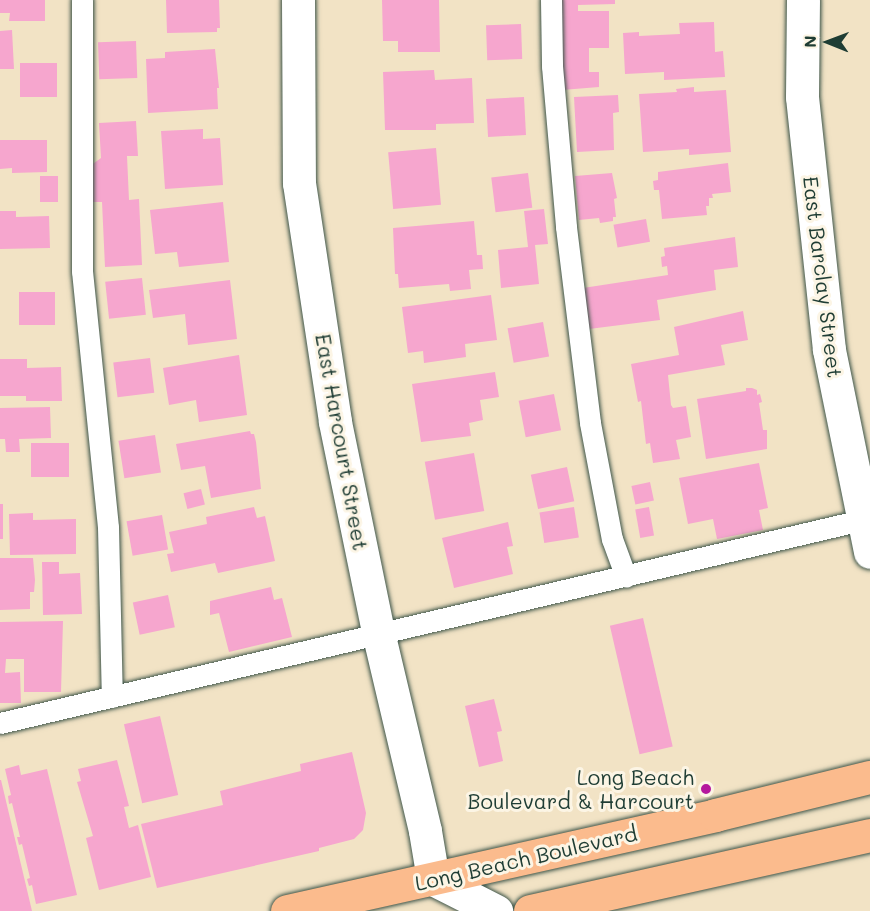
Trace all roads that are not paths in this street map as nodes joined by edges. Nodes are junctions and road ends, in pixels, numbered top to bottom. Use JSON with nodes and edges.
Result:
{"nodes":[{"id":1,"x":82,"y":0,"type":"edge"},
{"id":2,"x":298,"y":0,"type":"edge"},
{"id":3,"x":552,"y":0,"type":"edge"},
{"id":4,"x":803,"y":0,"type":"edge"},
{"id":5,"x":866,"y":519,"type":"edge"},
{"id":6,"x":870,"y":552,"type":"edge"},
{"id":7,"x":626,"y":577,"type":"junction"},
{"id":8,"x":379,"y":636,"type":"junction"},
{"id":9,"x":112,"y":697,"type":"junction"},
{"id":10,"x":0,"y":723,"type":"edge"},
{"id":11,"x":870,"y":777,"type":"edge"},
{"id":12,"x":870,"y":835,"type":"edge"},
{"id":13,"x":433,"y":879,"type":"junction"},
{"id":14,"x":287,"y":911,"type":"edge"},
{"id":15,"x":496,"y":911,"type":"edge"},
{"id":16,"x":530,"y":911,"type":"edge"}],
"edges":[{"from":1,"to":9,"type":"lane"},
{"from":2,"to":8,"type":"street","name":"East Harcourt Street"},
{"from":3,"to":7,"type":"lane"},
{"from":4,"to":5,"type":"street","name":"East Barclay Street"},
{"from":5,"to":6,"type":"street","name":"East Barclay Street"},
{"from":5,"to":7,"type":"lane"},
{"from":7,"to":8,"type":"lane"},
{"from":8,"to":9,"type":"lane"},
{"from":8,"to":13,"type":"street","name":"East Harcourt Street"},
{"from":9,"to":10,"type":"lane"},
{"from":11,"to":13,"type":"main road","name":"Long Beach Boulevard"},
{"from":12,"to":16,"type":"main road"},
{"from":13,"to":14,"type":"main road","name":"Long Beach Boulevard"},
{"from":13,"to":15,"type":"street"}]}
